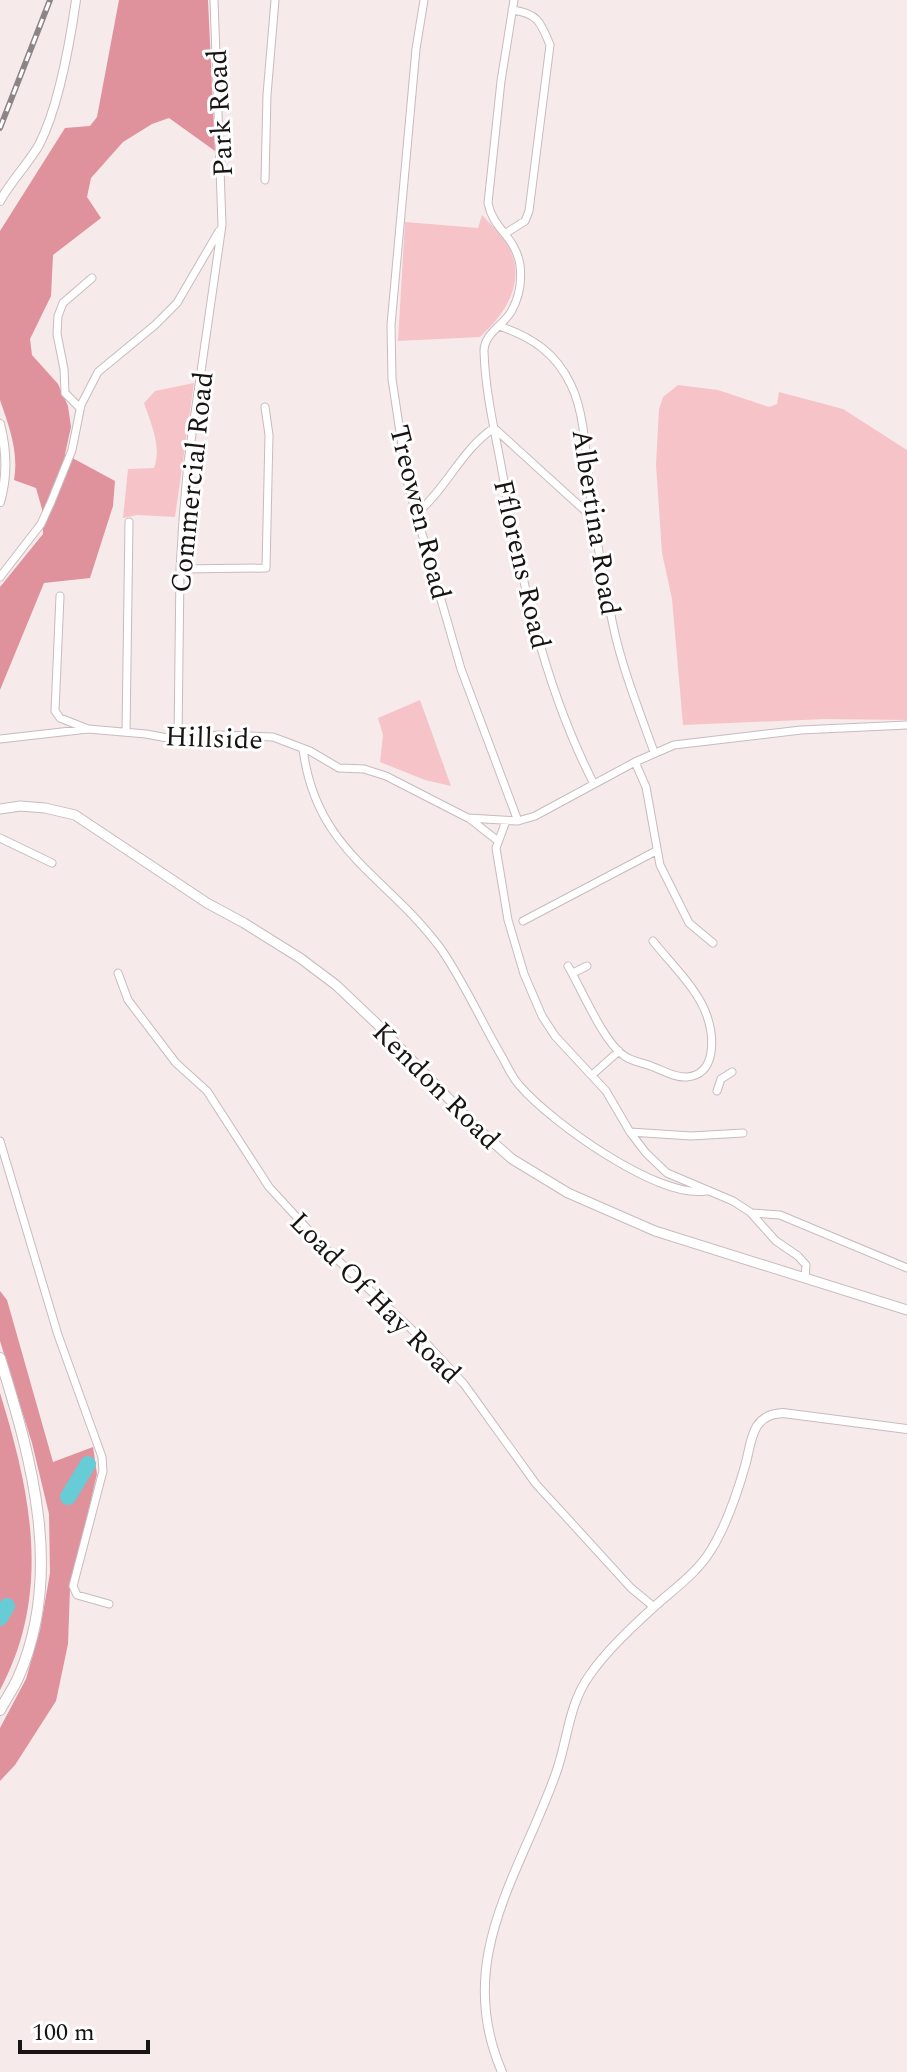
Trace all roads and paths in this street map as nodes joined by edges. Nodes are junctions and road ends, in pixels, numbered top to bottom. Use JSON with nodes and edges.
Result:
{"nodes":[{"id":1,"x":76,"y":0,"type":"edge"},
{"id":2,"x":214,"y":0,"type":"edge"},
{"id":3,"x":275,"y":0,"type":"edge"},
{"id":4,"x":424,"y":0,"type":"edge"},
{"id":5,"x":514,"y":0,"type":"edge"},
{"id":6,"x":512,"y":10,"type":"junction"},
{"id":7,"x":265,"y":180,"type":"dead end"},
{"id":8,"x":0,"y":201,"type":"edge"},
{"id":9,"x":222,"y":225,"type":"junction"},
{"id":10,"x":506,"y":233,"type":"junction"},
{"id":11,"x":92,"y":278,"type":"dead end"},
{"id":12,"x":499,"y":326,"type":"junction"},
{"id":13,"x":265,"y":407,"type":"dead end"},
{"id":14,"x":80,"y":408,"type":"junction"},
{"id":15,"x":0,"y":424,"type":"edge"},
{"id":16,"x":494,"y":428,"type":"junction"},
{"id":17,"x":0,"y":502,"type":"edge"},
{"id":18,"x":417,"y":513,"type":"junction"},
{"id":19,"x":593,"y":518,"type":"junction"},
{"id":20,"x":129,"y":522,"type":"dead end"},
{"id":21,"x":180,"y":569,"type":"junction"},
{"id":22,"x":0,"y":577,"type":"edge"},
{"id":23,"x":60,"y":596,"type":"dead end"},
{"id":24,"x":907,"y":725,"type":"edge"},
{"id":25,"x":88,"y":729,"type":"junction"},
{"id":26,"x":126,"y":732,"type":"junction"},
{"id":27,"x":0,"y":739,"type":"edge"},
{"id":28,"x":178,"y":740,"type":"junction"},
{"id":29,"x":303,"y":749,"type":"junction"},
{"id":30,"x":654,"y":752,"type":"junction"},
{"id":31,"x":635,"y":762,"type":"junction"},
{"id":32,"x":594,"y":784,"type":"junction"},
{"id":33,"x":0,"y":809,"type":"edge"},
{"id":34,"x":468,"y":818,"type":"junction"},
{"id":35,"x":506,"y":821,"type":"junction"},
{"id":36,"x":518,"y":821,"type":"junction"},
{"id":37,"x":0,"y":838,"type":"edge"},
{"id":38,"x":498,"y":841,"type":"junction"},
{"id":39,"x":656,"y":851,"type":"junction"},
{"id":40,"x":52,"y":863,"type":"dead end"},
{"id":41,"x":523,"y":921,"type":"dead end"},
{"id":42,"x":653,"y":941,"type":"dead end"},
{"id":43,"x":713,"y":943,"type":"dead end"},
{"id":44,"x":587,"y":966,"type":"dead end"},
{"id":45,"x":118,"y":973,"type":"dead end"},
{"id":46,"x":619,"y":1051,"type":"junction"},
{"id":47,"x":706,"y":1065,"type":"junction"},
{"id":48,"x":732,"y":1072,"type":"dead end"},
{"id":49,"x":592,"y":1075,"type":"junction"},
{"id":50,"x":721,"y":1079,"type":"junction"},
{"id":51,"x":717,"y":1091,"type":"dead end"},
{"id":52,"x":630,"y":1132,"type":"junction"},
{"id":53,"x":743,"y":1133,"type":"dead end"},
{"id":54,"x":0,"y":1141,"type":"edge"},
{"id":55,"x":706,"y":1191,"type":"junction"},
{"id":56,"x":750,"y":1212,"type":"junction"},
{"id":57,"x":907,"y":1268,"type":"edge"},
{"id":58,"x":805,"y":1278,"type":"junction"},
{"id":59,"x":907,"y":1310,"type":"edge"},
{"id":60,"x":0,"y":1358,"type":"edge"},
{"id":61,"x":907,"y":1429,"type":"edge"},
{"id":62,"x":109,"y":1604,"type":"dead end"},
{"id":63,"x":654,"y":1607,"type":"junction"},
{"id":64,"x":0,"y":1710,"type":"edge"},
{"id":65,"x":502,"y":2072,"type":"edge"}],
"edges":[{"from":1,"to":8,"type":"street"},
{"from":2,"to":9,"type":"street","name":"Park Road"},
{"from":3,"to":7,"type":"street"},
{"from":4,"to":18,"type":"street","name":"Treowen Road"},
{"from":5,"to":6,"type":"street"},
{"from":6,"to":10,"type":"street"},
{"from":6,"to":10,"type":"street"},
{"from":9,"to":14,"type":"street"},
{"from":9,"to":21,"type":"street","name":"Commercial Road"},
{"from":10,"to":12,"type":"street"},
{"from":11,"to":14,"type":"street"},
{"from":12,"to":16,"type":"street","name":"Fflorens Road"},
{"from":12,"to":19,"type":"street","name":"Albertina Road"},
{"from":13,"to":21,"type":"street"},
{"from":14,"to":22,"type":"street"},
{"from":15,"to":17,"type":"street"},
{"from":16,"to":18,"type":"street"},
{"from":16,"to":19,"type":"street"},
{"from":16,"to":32,"type":"street","name":"Fflorens Road"},
{"from":18,"to":36,"type":"street","name":"Treowen Road"},
{"from":19,"to":30,"type":"street","name":"Albertina Road"},
{"from":20,"to":26,"type":"street"},
{"from":21,"to":28,"type":"street","name":"Commercial Road"},
{"from":23,"to":25,"type":"street"},
{"from":24,"to":30,"type":"street"},
{"from":25,"to":26,"type":"street","name":"Hillside"},
{"from":25,"to":27,"type":"street","name":"Hillside"},
{"from":26,"to":28,"type":"street","name":"Hillside"},
{"from":28,"to":29,"type":"street","name":"Hillside"},
{"from":29,"to":34,"type":"street","name":"Hillside"},
{"from":29,"to":55,"type":"street"},
{"from":30,"to":31,"type":"street"},
{"from":31,"to":32,"type":"street"},
{"from":31,"to":39,"type":"street"},
{"from":32,"to":36,"type":"street"},
{"from":33,"to":58,"type":"main road","name":"Kendon Road"},
{"from":34,"to":35,"type":"street","name":"Hillside"},
{"from":34,"to":38,"type":"street"},
{"from":35,"to":36,"type":"street","name":"Hillside"},
{"from":35,"to":38,"type":"street"},
{"from":37,"to":40,"type":"street"},
{"from":38,"to":49,"type":"street"},
{"from":39,"to":41,"type":"street"},
{"from":39,"to":43,"type":"street"},
{"from":42,"to":47,"type":"street"},
{"from":44,"to":46,"type":"street"},
{"from":45,"to":63,"type":"street","name":"Load Of Hay Road"},
{"from":46,"to":47,"type":"street"},
{"from":46,"to":49,"type":"street"},
{"from":47,"to":50,"type":"street"},
{"from":48,"to":50,"type":"street"},
{"from":49,"to":52,"type":"street"},
{"from":50,"to":51,"type":"street"},
{"from":52,"to":53,"type":"street"},
{"from":52,"to":55,"type":"street"},
{"from":54,"to":62,"type":"street"},
{"from":55,"to":56,"type":"street"},
{"from":56,"to":57,"type":"street"},
{"from":56,"to":58,"type":"street"},
{"from":58,"to":59,"type":"main road","name":"Kendon Road"},
{"from":60,"to":64,"type":"main road"},
{"from":61,"to":63,"type":"street"},
{"from":63,"to":65,"type":"street"}]}
